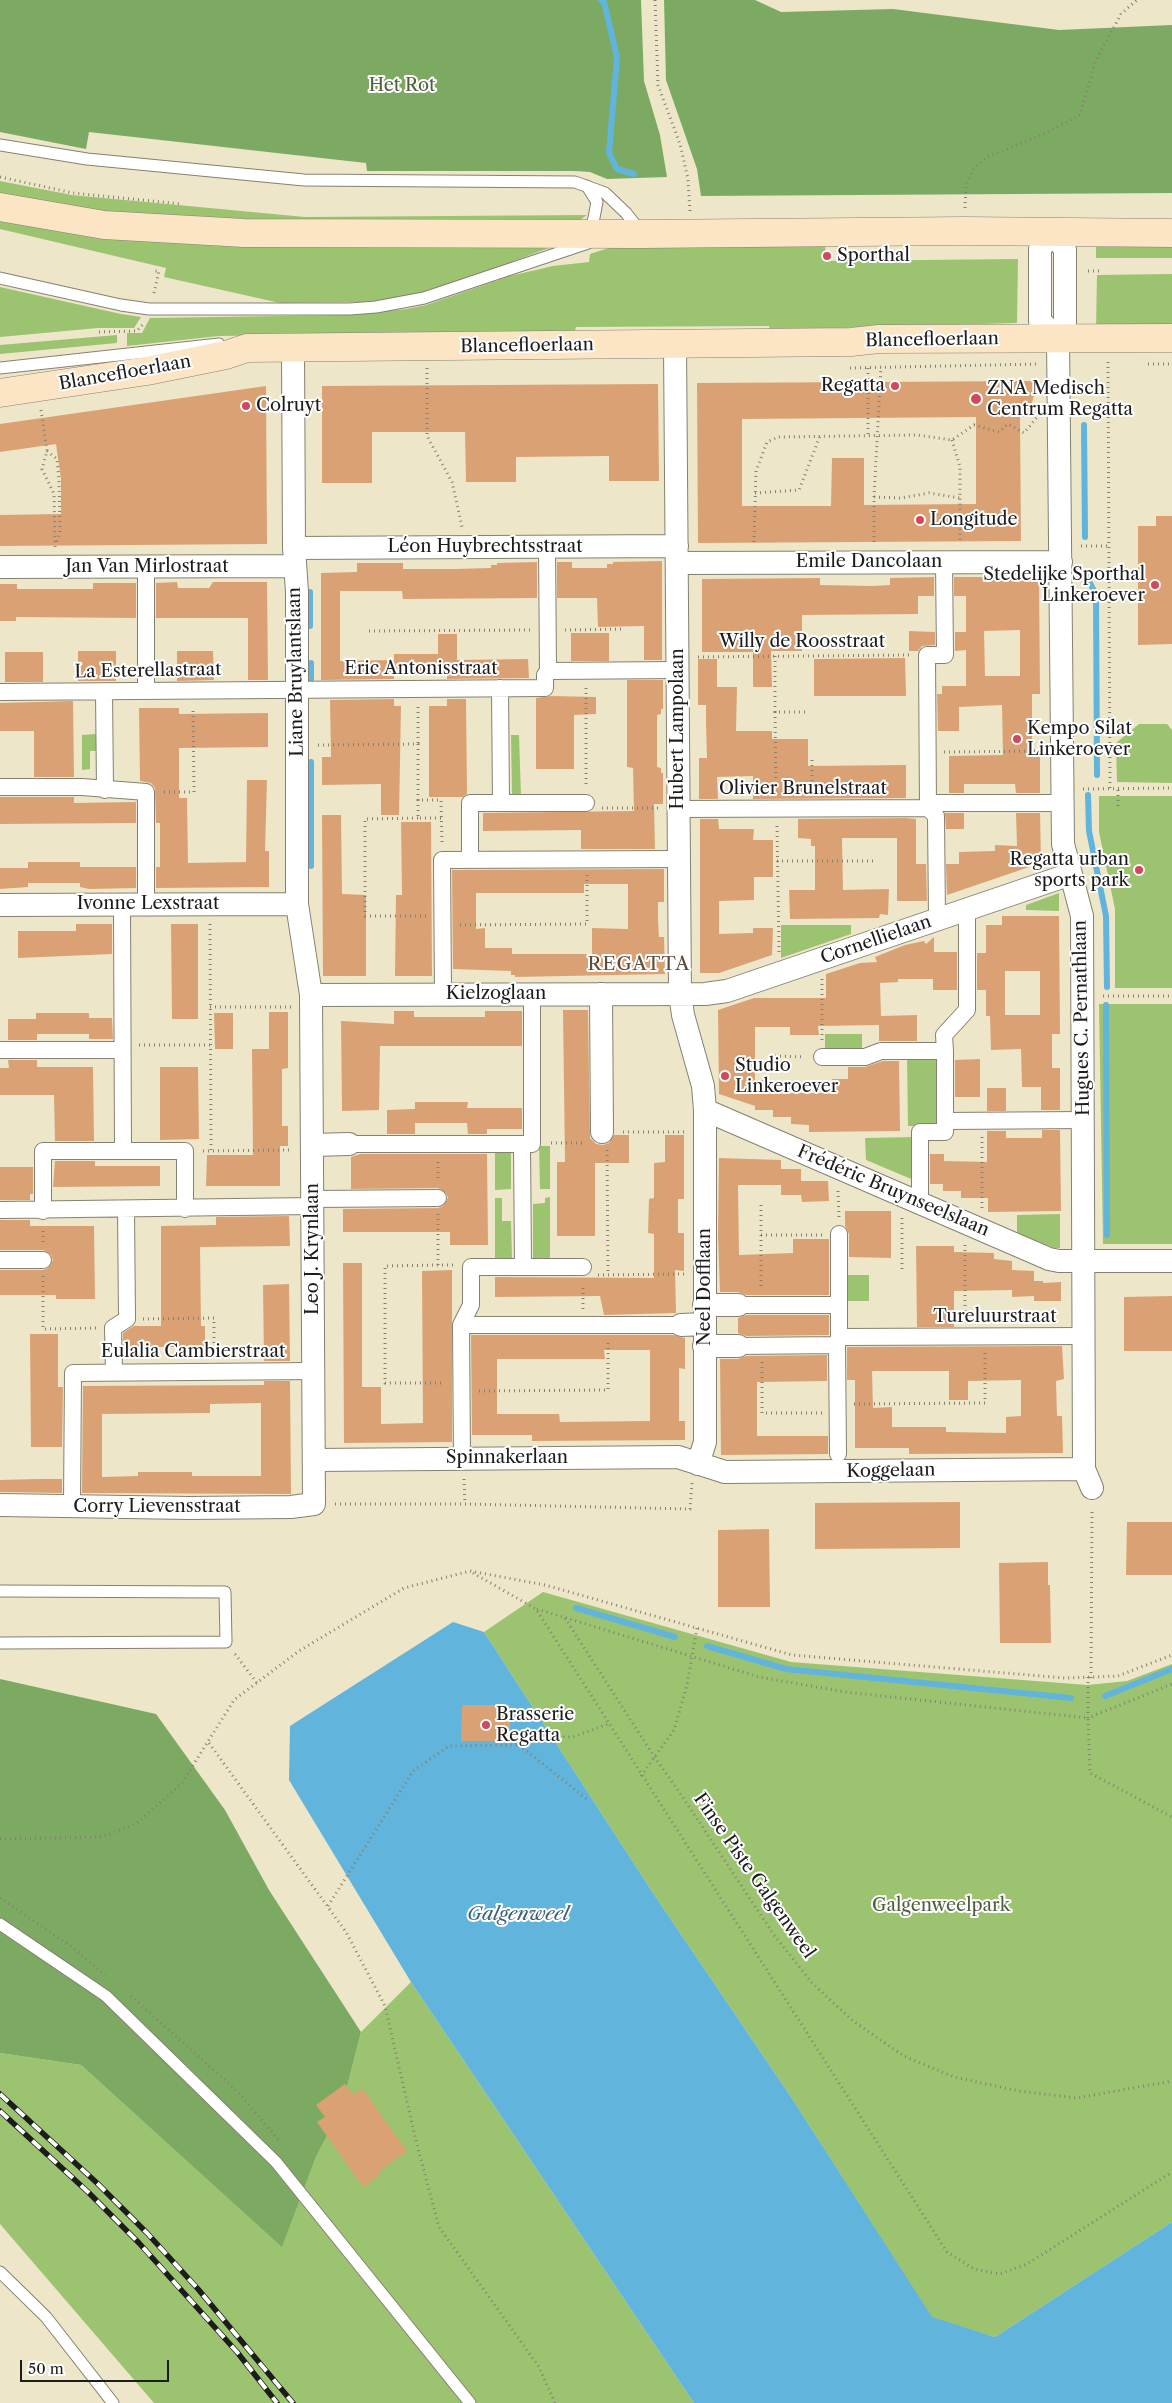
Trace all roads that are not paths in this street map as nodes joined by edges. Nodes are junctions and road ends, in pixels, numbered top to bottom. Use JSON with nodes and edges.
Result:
{"nodes":[{"id":1,"x":0,"y":145,"type":"edge"},
{"id":2,"x":586,"y":184,"type":"junction"},
{"id":3,"x":0,"y":207,"type":"edge"},
{"id":4,"x":1052,"y":232,"type":"junction"},
{"id":5,"x":591,"y":233,"type":"junction"},
{"id":6,"x":1172,"y":233,"type":"edge"},
{"id":7,"x":642,"y":234,"type":"junction"},
{"id":8,"x":0,"y":278,"type":"edge"},
{"id":9,"x":1058,"y":338,"type":"junction"},
{"id":10,"x":1172,"y":338,"type":"edge"},
{"id":11,"x":675,"y":344,"type":"junction"},
{"id":12,"x":247,"y":348,"type":"junction"},
{"id":13,"x":293,"y":348,"type":"junction"},
{"id":14,"x":0,"y":368,"type":"edge"},
{"id":15,"x":0,"y":393,"type":"edge"},
{"id":16,"x":547,"y":546,"type":"junction"},
{"id":17,"x":677,"y":554,"type":"junction"},
{"id":18,"x":1061,"y":554,"type":"junction"},
{"id":19,"x":294,"y":557,"type":"junction"},
{"id":20,"x":952,"y":562,"type":"junction"},
{"id":21,"x":0,"y":567,"type":"edge"},
{"id":22,"x":146,"y":567,"type":"junction"},
{"id":23,"x":678,"y":664,"type":"junction"},
{"id":24,"x":548,"y":671,"type":"junction"},
{"id":25,"x":500,"y":688,"type":"junction"},
{"id":26,"x":297,"y":689,"type":"junction"},
{"id":27,"x":104,"y":691,"type":"junction"},
{"id":28,"x":146,"y":691,"type":"junction"},
{"id":29,"x":0,"y":692,"type":"edge"},
{"id":30,"x":0,"y":787,"type":"edge"},
{"id":31,"x":105,"y":790,"type":"junction"},
{"id":32,"x":1063,"y":796,"type":"junction"},
{"id":33,"x":501,"y":803,"type":"junction"},
{"id":34,"x":591,"y":805,"type":"road end"},
{"id":35,"x":928,"y":808,"type":"junction"},
{"id":36,"x":679,"y":809,"type":"junction"},
{"id":37,"x":679,"y":859,"type":"junction"},
{"id":38,"x":470,"y":860,"type":"junction"},
{"id":39,"x":1071,"y":874,"type":"junction"},
{"id":40,"x":122,"y":904,"type":"junction"},
{"id":41,"x":146,"y":904,"type":"junction"},
{"id":42,"x":297,"y":904,"type":"junction"},
{"id":43,"x":0,"y":905,"type":"edge"},
{"id":44,"x":967,"y":909,"type":"junction"},
{"id":45,"x":937,"y":919,"type":"junction"},
{"id":46,"x":443,"y":994,"type":"junction"},
{"id":47,"x":532,"y":994,"type":"junction"},
{"id":48,"x":601,"y":994,"type":"junction"},
{"id":49,"x":680,"y":994,"type":"junction"},
{"id":50,"x":311,"y":1001,"type":"junction"},
{"id":51,"x":945,"y":1047,"type":"junction"},
{"id":52,"x":122,"y":1048,"type":"junction"},
{"id":53,"x":0,"y":1050,"type":"edge"},
{"id":54,"x":822,"y":1057,"type":"road end"},
{"id":55,"x":1084,"y":1120,"type":"junction"},
{"id":56,"x":705,"y":1121,"type":"junction"},
{"id":57,"x":948,"y":1121,"type":"junction"},
{"id":58,"x":602,"y":1132,"type":"road end"},
{"id":59,"x":529,"y":1139,"type":"junction"},
{"id":60,"x":349,"y":1144,"type":"joint"},
{"id":61,"x":313,"y":1148,"type":"junction"},
{"id":62,"x":123,"y":1151,"type":"junction"},
{"id":63,"x":438,"y":1198,"type":"road end"},
{"id":64,"x":911,"y":1199,"type":"junction"},
{"id":65,"x":313,"y":1203,"type":"junction"},
{"id":66,"x":0,"y":1210,"type":"edge"},
{"id":67,"x":126,"y":1210,"type":"junction"},
{"id":68,"x":185,"y":1210,"type":"junction"},
{"id":69,"x":43,"y":1211,"type":"junction"},
{"id":70,"x":839,"y":1234,"type":"road end"},
{"id":71,"x":0,"y":1260,"type":"edge"},
{"id":72,"x":43,"y":1260,"type":"road end"},
{"id":73,"x":1084,"y":1261,"type":"junction"},
{"id":74,"x":1172,"y":1261,"type":"edge"},
{"id":75,"x":522,"y":1267,"type":"junction"},
{"id":76,"x":583,"y":1271,"type":"road end"},
{"id":77,"x":738,"y":1305,"type":"joint"},
{"id":78,"x":836,"y":1305,"type":"junction"},
{"id":79,"x":461,"y":1325,"type":"junction"},
{"id":80,"x":681,"y":1325,"type":"joint"},
{"id":81,"x":704,"y":1325,"type":"junction"},
{"id":82,"x":1084,"y":1336,"type":"junction"},
{"id":83,"x":838,"y":1341,"type":"junction"},
{"id":84,"x":738,"y":1346,"type":"joint"},
{"id":85,"x":314,"y":1371,"type":"junction"},
{"id":86,"x":114,"y":1372,"type":"junction"},
{"id":87,"x":462,"y":1459,"type":"junction"},
{"id":88,"x":315,"y":1460,"type":"junction"},
{"id":89,"x":838,"y":1463,"type":"junction"},
{"id":90,"x":698,"y":1464,"type":"junction"},
{"id":91,"x":1088,"y":1479,"type":"joint"},
{"id":92,"x":314,"y":1504,"type":"joint"},
{"id":93,"x":0,"y":1506,"type":"edge"},
{"id":94,"x":72,"y":1506,"type":"junction"},
{"id":95,"x":0,"y":1591,"type":"edge"},
{"id":96,"x":0,"y":1643,"type":"edge"},
{"id":97,"x":0,"y":1924,"type":"edge"},
{"id":98,"x":0,"y":2272,"type":"edge"},
{"id":99,"x":113,"y":2403,"type":"edge"},
{"id":100,"x":470,"y":2403,"type":"edge"}],
"edges":[{"from":1,"to":2,"type":"lane"},
{"from":2,"to":5,"type":"lane"},
{"from":2,"to":7,"type":"lane"},
{"from":3,"to":5,"type":"main road"},
{"from":4,"to":6,"type":"main road"},
{"from":4,"to":7,"type":"main road"},
{"from":4,"to":9,"type":"street"},
{"from":5,"to":7,"type":"main road"},
{"from":7,"to":8,"type":"lane"},
{"from":9,"to":10,"type":"main road","name":"Blancefloerlaan"},
{"from":9,"to":11,"type":"main road","name":"Blancefloerlaan"},
{"from":9,"to":18,"type":"street","name":"Hugues C. Pernathlaan"},
{"from":11,"to":13,"type":"main road","name":"Blancefloerlaan"},
{"from":11,"to":17,"type":"street","name":"Hubert Lampolaan"},
{"from":12,"to":13,"type":"main road","name":"Blancefloerlaan"},
{"from":12,"to":14,"type":"lane"},
{"from":12,"to":15,"type":"main road","name":"Blancefloerlaan"},
{"from":13,"to":19,"type":"street","name":"Liane Bruylantslaan"},
{"from":16,"to":17,"type":"street","name":"Léon Huybrechtsstraat"},
{"from":16,"to":19,"type":"street","name":"Léon Huybrechtsstraat"},
{"from":16,"to":24,"type":"street"},
{"from":17,"to":20,"type":"street","name":"Emile Dancolaan"},
{"from":17,"to":23,"type":"street","name":"Hubert Lampolaan"},
{"from":18,"to":20,"type":"street","name":"Emile Dancolaan"},
{"from":18,"to":32,"type":"street","name":"Hugues C. Pernathlaan"},
{"from":19,"to":22,"type":"street","name":"Jan Van Mirlostraat"},
{"from":19,"to":26,"type":"street","name":"Liane Bruylantslaan"},
{"from":20,"to":35,"type":"street"},
{"from":21,"to":22,"type":"street","name":"Jan Van Mirlostraat"},
{"from":22,"to":28,"type":"street"},
{"from":23,"to":24,"type":"street"},
{"from":23,"to":36,"type":"street","name":"Hubert Lampolaan"},
{"from":24,"to":25,"type":"street","name":"Eric Antonisstraat"},
{"from":25,"to":26,"type":"street","name":"Eric Antonisstraat"},
{"from":25,"to":33,"type":"street"},
{"from":26,"to":28,"type":"street","name":"La Esterellastraat"},
{"from":26,"to":42,"type":"street","name":"Liane Bruylantslaan"},
{"from":27,"to":28,"type":"street","name":"La Esterellastraat"},
{"from":27,"to":29,"type":"street","name":"La Esterellastraat"},
{"from":27,"to":31,"type":"street"},
{"from":30,"to":31,"type":"street"},
{"from":31,"to":41,"type":"street"},
{"from":32,"to":35,"type":"street","name":"Olivier Brunelstraat"},
{"from":32,"to":39,"type":"street","name":"Hugues C. Pernathlaan"},
{"from":33,"to":34,"type":"street"},
{"from":33,"to":38,"type":"street"},
{"from":35,"to":36,"type":"street","name":"Olivier Brunelstraat"},
{"from":35,"to":45,"type":"street"},
{"from":36,"to":37,"type":"street","name":"Hubert Lampolaan"},
{"from":37,"to":38,"type":"street"},
{"from":37,"to":49,"type":"street","name":"Hubert Lampolaan"},
{"from":38,"to":46,"type":"street"},
{"from":39,"to":44,"type":"street","name":"Cornellielaan"},
{"from":39,"to":55,"type":"street","name":"Hugues C. Pernathlaan"},
{"from":40,"to":41,"type":"street","name":"Ivonne Lexstraat"},
{"from":40,"to":43,"type":"street","name":"Ivonne Lexstraat"},
{"from":40,"to":52,"type":"street"},
{"from":41,"to":42,"type":"street","name":"Ivonne Lexstraat"},
{"from":42,"to":50,"type":"street","name":"Liane Bruylantslaan"},
{"from":44,"to":45,"type":"street","name":"Cornellielaan"},
{"from":44,"to":51,"type":"street"},
{"from":45,"to":49,"type":"street","name":"Cornellielaan"},
{"from":46,"to":47,"type":"street","name":"Kielzoglaan"},
{"from":46,"to":50,"type":"street","name":"Kielzoglaan"},
{"from":47,"to":48,"type":"street","name":"Kielzoglaan"},
{"from":47,"to":59,"type":"street"},
{"from":48,"to":49,"type":"street","name":"Kielzoglaan"},
{"from":48,"to":58,"type":"street"},
{"from":49,"to":56,"type":"street","name":"Hubert Lampolaan"},
{"from":50,"to":61,"type":"street","name":"Leo J. Krynlaan"},
{"from":51,"to":54,"type":"street"},
{"from":51,"to":57,"type":"street"},
{"from":52,"to":53,"type":"street"},
{"from":52,"to":62,"type":"street"},
{"from":55,"to":57,"type":"street"},
{"from":55,"to":73,"type":"street","name":"Hugues C. Pernathlaan"},
{"from":56,"to":64,"type":"street","name":"Frédéric Bruynseelslaan"},
{"from":56,"to":81,"type":"street","name":"Neel Dofflaan"},
{"from":57,"to":64,"type":"street"},
{"from":59,"to":60,"type":"street"},
{"from":59,"to":75,"type":"street"},
{"from":60,"to":61,"type":"street"},
{"from":61,"to":65,"type":"street","name":"Leo J. Krynlaan"},
{"from":62,"to":68,"type":"street"},
{"from":62,"to":69,"type":"street"},
{"from":63,"to":65,"type":"street"},
{"from":64,"to":73,"type":"street","name":"Frédéric Bruynseelslaan"},
{"from":65,"to":68,"type":"street"},
{"from":65,"to":85,"type":"street","name":"Leo J. Krynlaan"},
{"from":66,"to":69,"type":"street"},
{"from":67,"to":68,"type":"street"},
{"from":67,"to":69,"type":"street"},
{"from":67,"to":86,"type":"street"},
{"from":70,"to":78,"type":"street"},
{"from":71,"to":72,"type":"street"},
{"from":73,"to":74,"type":"street","name":"Frédéric Bruynseelslaan"},
{"from":73,"to":82,"type":"street","name":"Hugues C. Pernathlaan"},
{"from":75,"to":76,"type":"street"},
{"from":75,"to":79,"type":"street"},
{"from":77,"to":78,"type":"street"},
{"from":77,"to":81,"type":"street"},
{"from":78,"to":83,"type":"street"},
{"from":79,"to":80,"type":"street"},
{"from":79,"to":87,"type":"street"},
{"from":80,"to":81,"type":"street"},
{"from":81,"to":84,"type":"street"},
{"from":81,"to":90,"type":"street","name":"Neel Dofflaan"},
{"from":82,"to":83,"type":"street","name":"Tureluurstraat"},
{"from":82,"to":91,"type":"street","name":"Hugues C. Pernathlaan"},
{"from":83,"to":84,"type":"street","name":"Tureluurstraat"},
{"from":83,"to":89,"type":"street"},
{"from":85,"to":86,"type":"street","name":"Eulalia Cambierstraat"},
{"from":85,"to":88,"type":"street","name":"Leo J. Krynlaan"},
{"from":86,"to":94,"type":"street","name":"Eulalia Cambierstraat"},
{"from":87,"to":88,"type":"street","name":"Spinnakerlaan"},
{"from":87,"to":90,"type":"street","name":"Spinnakerlaan"},
{"from":88,"to":92,"type":"street","name":"Leo J. Krynlaan"},
{"from":89,"to":90,"type":"street","name":"Koggelaan"},
{"from":89,"to":91,"type":"street","name":"Koggelaan"},
{"from":92,"to":94,"type":"street","name":"Corry Lievensstraat"},
{"from":93,"to":94,"type":"street","name":"Corry Lievensstraat"},
{"from":95,"to":96,"type":"lane"},
{"from":97,"to":100,"type":"lane"},
{"from":98,"to":99,"type":"lane"}]}
